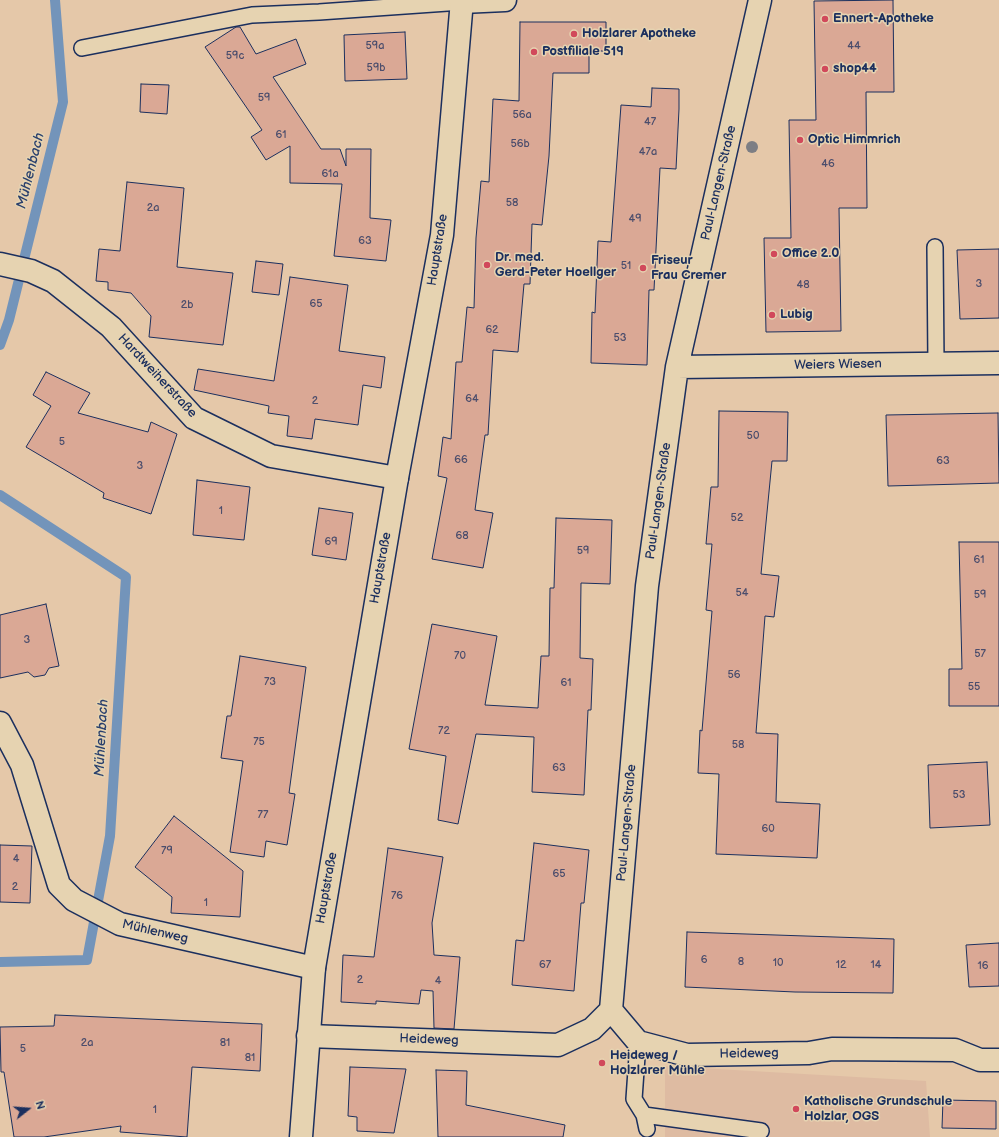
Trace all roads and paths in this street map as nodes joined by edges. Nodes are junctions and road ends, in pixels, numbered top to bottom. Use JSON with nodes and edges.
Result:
{"nodes":[{"id":1,"x":505,"y":0,"type":"edge"},
{"id":2,"x":760,"y":0,"type":"edge"},
{"id":3,"x":462,"y":1,"type":"edge"},
{"id":4,"x":82,"y":48,"type":"dead end"},
{"id":5,"x":935,"y":247,"type":"dead end"},
{"id":6,"x":3,"y":265,"type":"edge"},
{"id":7,"x":999,"y":363,"type":"edge"},
{"id":8,"x":936,"y":364,"type":"junction"},
{"id":9,"x":677,"y":367,"type":"junction"},
{"id":10,"x":396,"y":478,"type":"junction"},
{"id":11,"x":0,"y":723,"type":"edge"},
{"id":12,"x":314,"y":968,"type":"junction"},
{"id":13,"x":611,"y":1010,"type":"junction"},
{"id":14,"x":308,"y":1036,"type":"junction"},
{"id":15,"x":638,"y":1042,"type":"junction"},
{"id":16,"x":999,"y":1060,"type":"edge"},
{"id":17,"x":644,"y":1114,"type":"junction"},
{"id":18,"x":647,"y":1129,"type":"dead end"},
{"id":19,"x":761,"y":1131,"type":"dead end"},
{"id":20,"x":301,"y":1137,"type":"edge"}],
"edges":[{"from":1,"to":3,"type":"street"},
{"from":2,"to":9,"type":"street","name":"Paul-Langen-Straße"},
{"from":3,"to":4,"type":"lane"},
{"from":3,"to":10,"type":"street","name":"Hauptstraße"},
{"from":5,"to":8,"type":"lane"},
{"from":6,"to":10,"type":"street","name":"Hardtweiherstraße"},
{"from":7,"to":8,"type":"street","name":"Weiers Wiesen"},
{"from":8,"to":9,"type":"street","name":"Weiers Wiesen"},
{"from":9,"to":13,"type":"street","name":"Paul-Langen-Straße"},
{"from":10,"to":12,"type":"street","name":"Hauptstraße"},
{"from":11,"to":12,"type":"street","name":"Mühlenweg"},
{"from":12,"to":14,"type":"street","name":"Hauptstraße"},
{"from":13,"to":14,"type":"street","name":"Heideweg"},
{"from":13,"to":15,"type":"street"},
{"from":14,"to":20,"type":"street","name":"Hauptstraße"},
{"from":15,"to":16,"type":"street","name":"Heideweg"},
{"from":15,"to":17,"type":"lane"},
{"from":17,"to":18,"type":"lane"},
{"from":17,"to":19,"type":"lane"}]}
